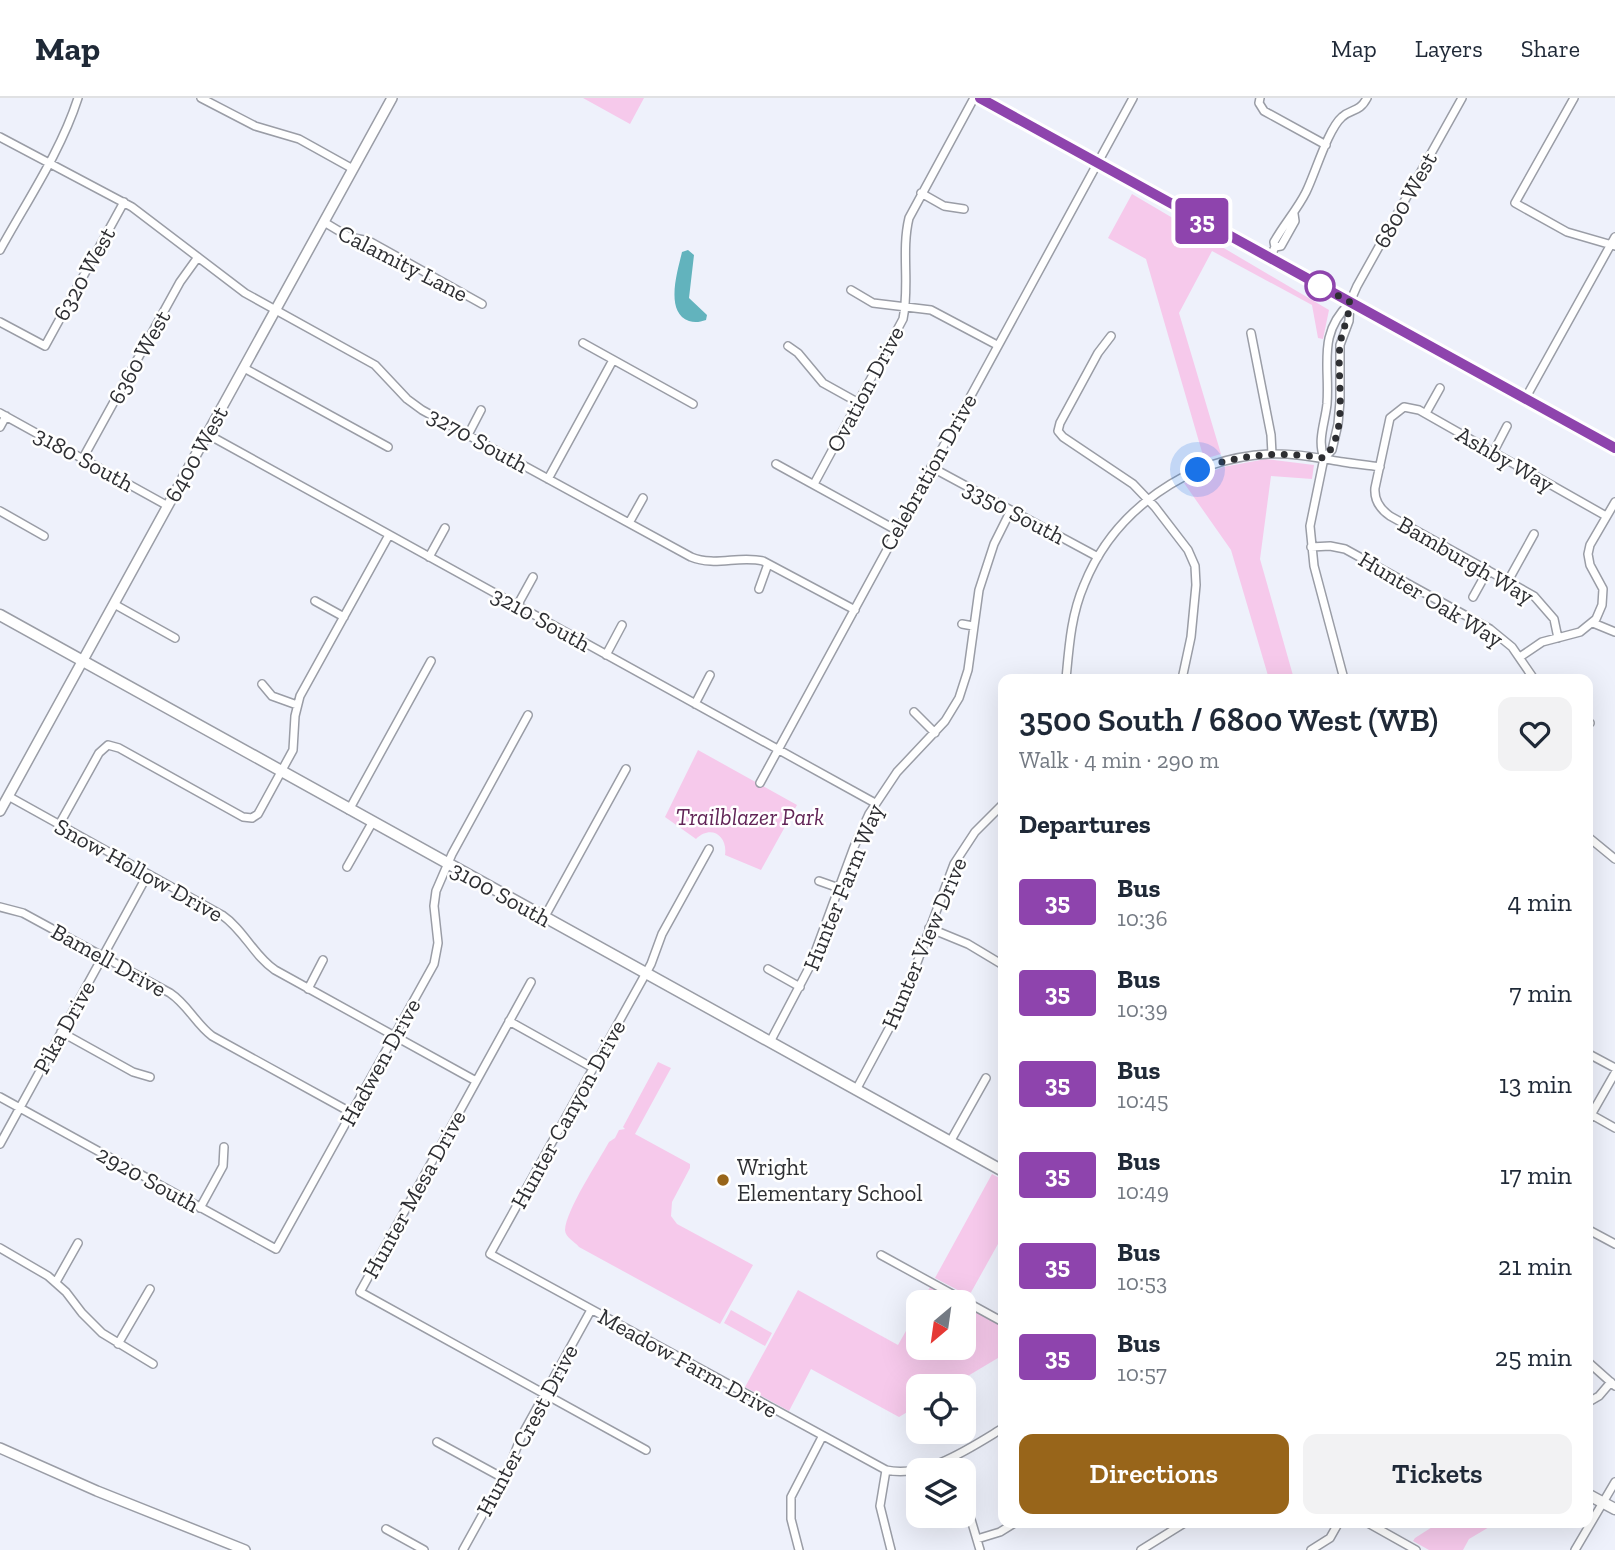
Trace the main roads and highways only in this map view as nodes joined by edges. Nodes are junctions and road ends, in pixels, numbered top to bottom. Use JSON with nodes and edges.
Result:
{"nodes":[{"id":1,"x":980,"y":98,"type":"edge"},
{"id":2,"x":1615,"y":448,"type":"edge"},
{"id":3,"x":0,"y":615,"type":"edge"},
{"id":4,"x":998,"y":1168,"type":"edge"},
{"id":5,"x":1593,"y":1497,"type":"edge"},
{"id":6,"x":1615,"y":1509,"type":"edge"}],
"edges":[{"from":1,"to":2,"type":"main road"},
{"from":3,"to":4,"type":"main road","name":"3100 South"},
{"from":5,"to":6,"type":"main road"}]}
